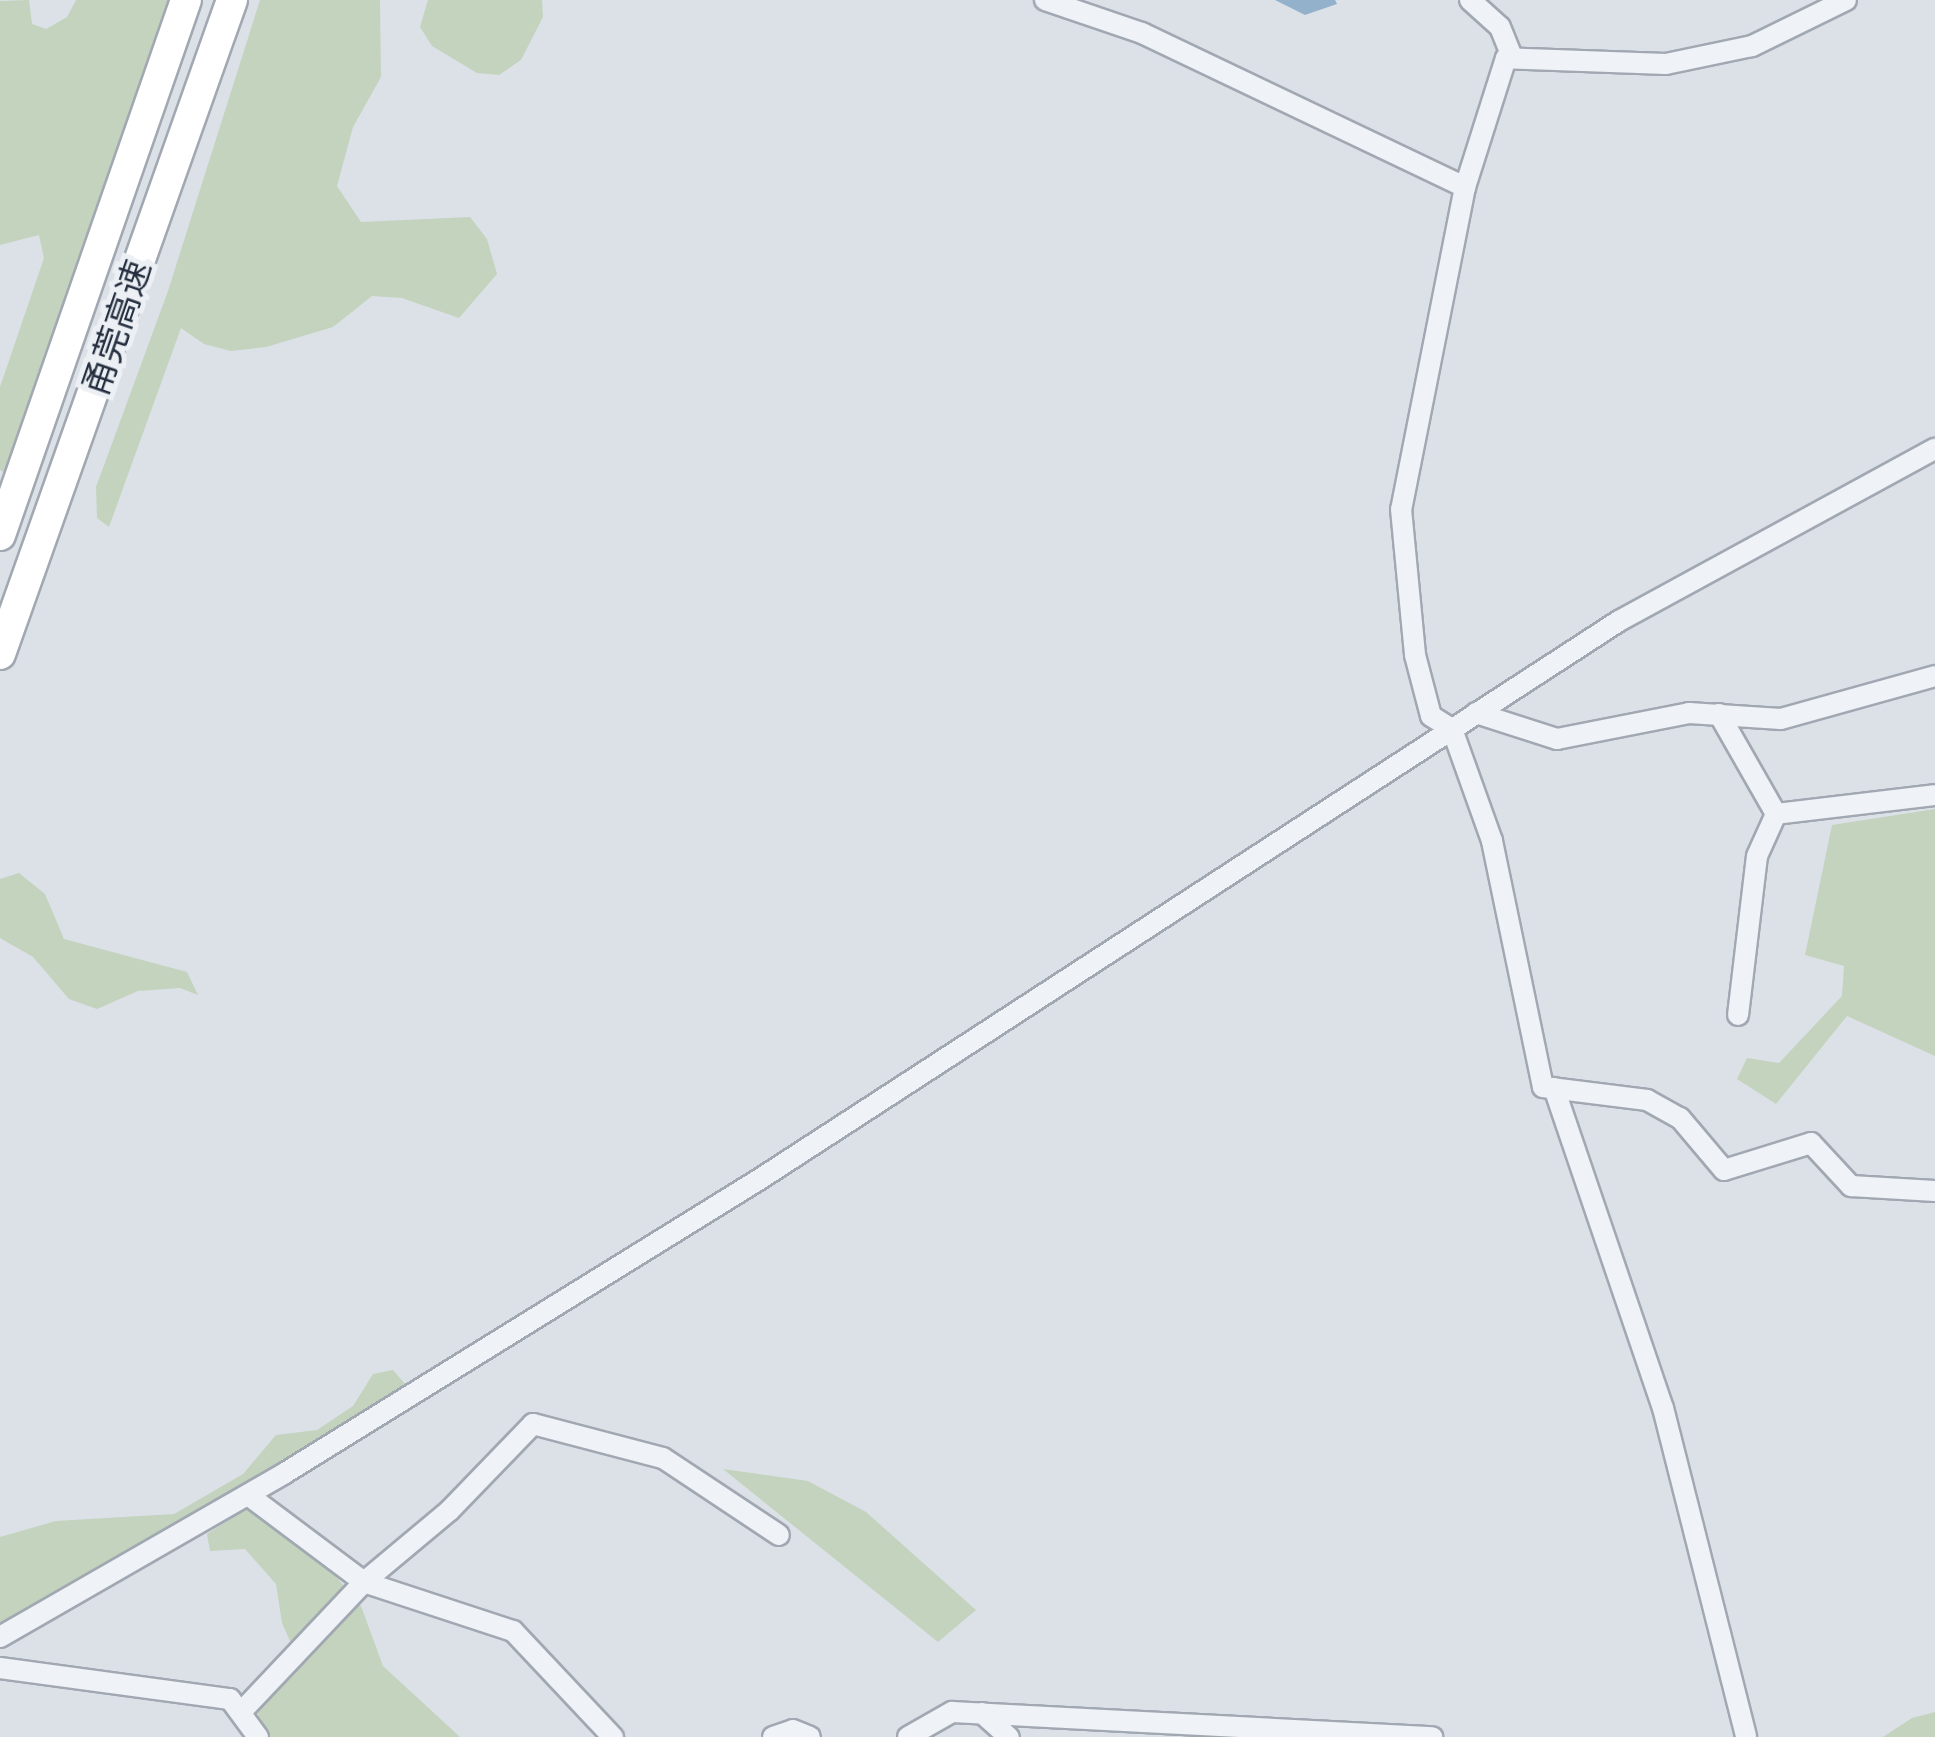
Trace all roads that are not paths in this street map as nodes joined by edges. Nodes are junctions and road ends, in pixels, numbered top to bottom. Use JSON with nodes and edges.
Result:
{"nodes":[{"id":1,"x":186,"y":0,"type":"edge"},
{"id":2,"x":232,"y":0,"type":"edge"},
{"id":3,"x":1046,"y":0,"type":"edge"},
{"id":4,"x":1470,"y":0,"type":"edge"},
{"id":5,"x":1846,"y":0,"type":"edge"},
{"id":6,"x":1083,"y":7,"type":"edge"},
{"id":7,"x":1512,"y":57,"type":"junction"},
{"id":8,"x":1464,"y":187,"type":"junction"},
{"id":9,"x":1935,"y":449,"type":"edge"},
{"id":10,"x":0,"y":535,"type":"edge"},
{"id":11,"x":0,"y":654,"type":"edge"},
{"id":12,"x":1935,"y":676,"type":"edge"},
{"id":13,"x":1476,"y":713,"type":"junction"},
{"id":14,"x":1719,"y":714,"type":"junction"},
{"id":15,"x":1452,"y":729,"type":"junction"},
{"id":16,"x":1935,"y":795,"type":"edge"},
{"id":17,"x":1776,"y":814,"type":"junction"},
{"id":18,"x":1738,"y":1015,"type":"dead end"},
{"id":19,"x":1554,"y":1088,"type":"junction"},
{"id":20,"x":1935,"y":1191,"type":"edge"},
{"id":21,"x":248,"y":1495,"type":"junction"},
{"id":22,"x":779,"y":1536,"type":"dead end"},
{"id":23,"x":364,"y":1582,"type":"junction"},
{"id":24,"x":0,"y":1637,"type":"edge"},
{"id":25,"x":0,"y":1668,"type":"edge"},
{"id":26,"x":242,"y":1710,"type":"junction"},
{"id":27,"x":982,"y":1714,"type":"junction"},
{"id":28,"x":258,"y":1737,"type":"edge"},
{"id":29,"x":613,"y":1737,"type":"edge"},
{"id":30,"x":772,"y":1737,"type":"edge"},
{"id":31,"x":810,"y":1737,"type":"edge"},
{"id":32,"x":908,"y":1737,"type":"edge"},
{"id":33,"x":1009,"y":1737,"type":"edge"},
{"id":34,"x":1432,"y":1737,"type":"edge"},
{"id":35,"x":1746,"y":1737,"type":"edge"}],
"edges":[{"from":1,"to":10,"type":"highway","name":"甬莞高速"},
{"from":2,"to":11,"type":"highway","name":"甬莞高速"},
{"from":3,"to":6,"type":"street"},
{"from":4,"to":7,"type":"street"},
{"from":5,"to":7,"type":"street"},
{"from":6,"to":8,"type":"street"},
{"from":7,"to":8,"type":"street"},
{"from":8,"to":15,"type":"street"},
{"from":9,"to":13,"type":"street"},
{"from":12,"to":14,"type":"street"},
{"from":13,"to":14,"type":"street"},
{"from":13,"to":15,"type":"street"},
{"from":14,"to":17,"type":"street"},
{"from":15,"to":19,"type":"street"},
{"from":15,"to":21,"type":"street"},
{"from":16,"to":17,"type":"street"},
{"from":17,"to":18,"type":"street"},
{"from":19,"to":20,"type":"street"},
{"from":19,"to":35,"type":"street"},
{"from":21,"to":23,"type":"street"},
{"from":21,"to":24,"type":"street"},
{"from":22,"to":23,"type":"street"},
{"from":23,"to":26,"type":"street"},
{"from":23,"to":29,"type":"street"},
{"from":25,"to":26,"type":"street"},
{"from":26,"to":28,"type":"street"},
{"from":27,"to":32,"type":"street"},
{"from":27,"to":33,"type":"street"},
{"from":27,"to":34,"type":"street"},
{"from":30,"to":31,"type":"street"}]}
